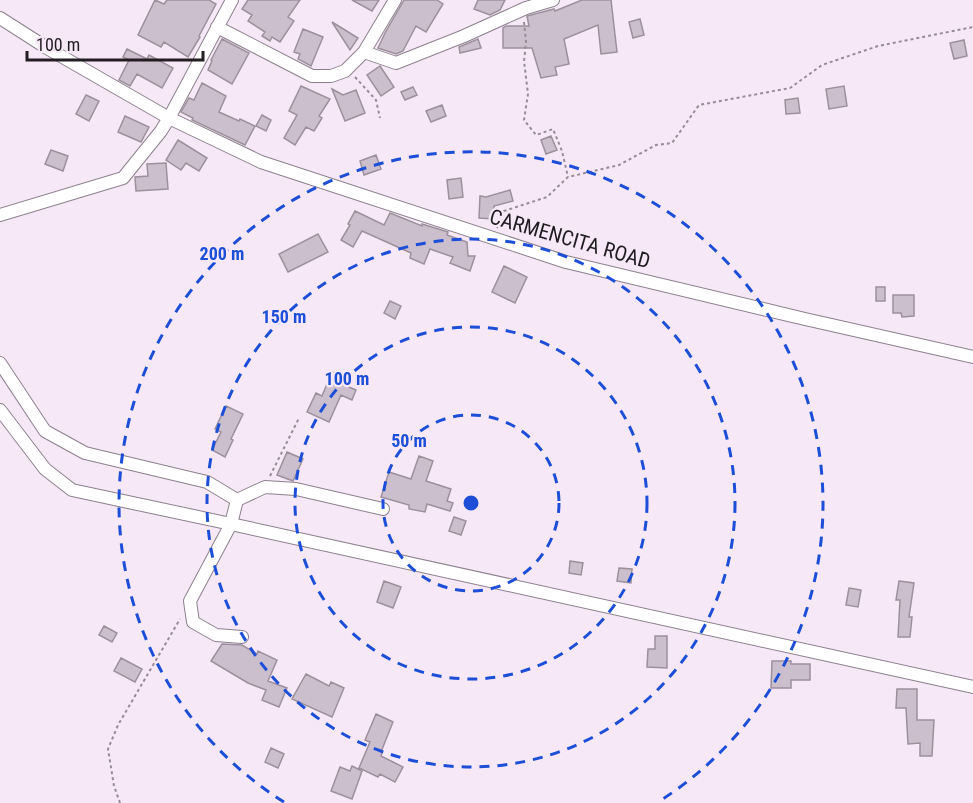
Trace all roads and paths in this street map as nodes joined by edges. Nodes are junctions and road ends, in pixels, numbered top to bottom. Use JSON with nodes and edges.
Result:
{"nodes":[{"id":1,"x":232,"y":0,"type":"edge"},
{"id":2,"x":394,"y":0,"type":"edge"},
{"id":3,"x":553,"y":0,"type":"edge"},
{"id":4,"x":529,"y":4,"type":"edge"},
{"id":5,"x":0,"y":18,"type":"edge"},
{"id":6,"x":218,"y":27,"type":"junction"},
{"id":7,"x":973,"y":27,"type":"edge"},
{"id":8,"x":364,"y":52,"type":"junction"},
{"id":9,"x":345,"y":71,"type":"junction"},
{"id":10,"x":169,"y":118,"type":"junction"},
{"id":11,"x":380,"y":118,"type":"dead end"},
{"id":12,"x":568,"y":177,"type":"junction"},
{"id":13,"x":0,"y":216,"type":"edge"},
{"id":14,"x":492,"y":238,"type":"junction"},
{"id":15,"x":973,"y":357,"type":"edge"},
{"id":16,"x":0,"y":363,"type":"edge"},
{"id":17,"x":0,"y":410,"type":"edge"},
{"id":18,"x":299,"y":418,"type":"dead end"},
{"id":19,"x":265,"y":487,"type":"junction"},
{"id":20,"x":237,"y":500,"type":"junction"},
{"id":21,"x":383,"y":509,"type":"dead end"},
{"id":22,"x":231,"y":524,"type":"junction"},
{"id":23,"x":190,"y":602,"type":"junction"},
{"id":24,"x":242,"y":637,"type":"dead end"},
{"id":25,"x":973,"y":687,"type":"edge"},
{"id":26,"x":120,"y":803,"type":"edge"}],
"edges":[{"from":1,"to":6,"type":"street"},
{"from":2,"to":8,"type":"street"},
{"from":3,"to":4,"type":"street"},
{"from":4,"to":8,"type":"street"},
{"from":4,"to":12,"type":"path"},
{"from":5,"to":10,"type":"street","name":"CARMENCITA ROAD"},
{"from":6,"to":9,"type":"street"},
{"from":6,"to":10,"type":"street"},
{"from":7,"to":12,"type":"path"},
{"from":8,"to":9,"type":"street"},
{"from":9,"to":11,"type":"path"},
{"from":10,"to":13,"type":"street"},
{"from":10,"to":14,"type":"street","name":"CARMENCITA ROAD"},
{"from":12,"to":14,"type":"path"},
{"from":14,"to":15,"type":"street","name":"CARMENCITA ROAD"},
{"from":16,"to":20,"type":"street"},
{"from":17,"to":22,"type":"street"},
{"from":18,"to":19,"type":"path"},
{"from":19,"to":20,"type":"street"},
{"from":19,"to":21,"type":"street"},
{"from":20,"to":22,"type":"street"},
{"from":22,"to":23,"type":"street"},
{"from":22,"to":25,"type":"street"},
{"from":23,"to":24,"type":"street"},
{"from":23,"to":26,"type":"path"}]}
